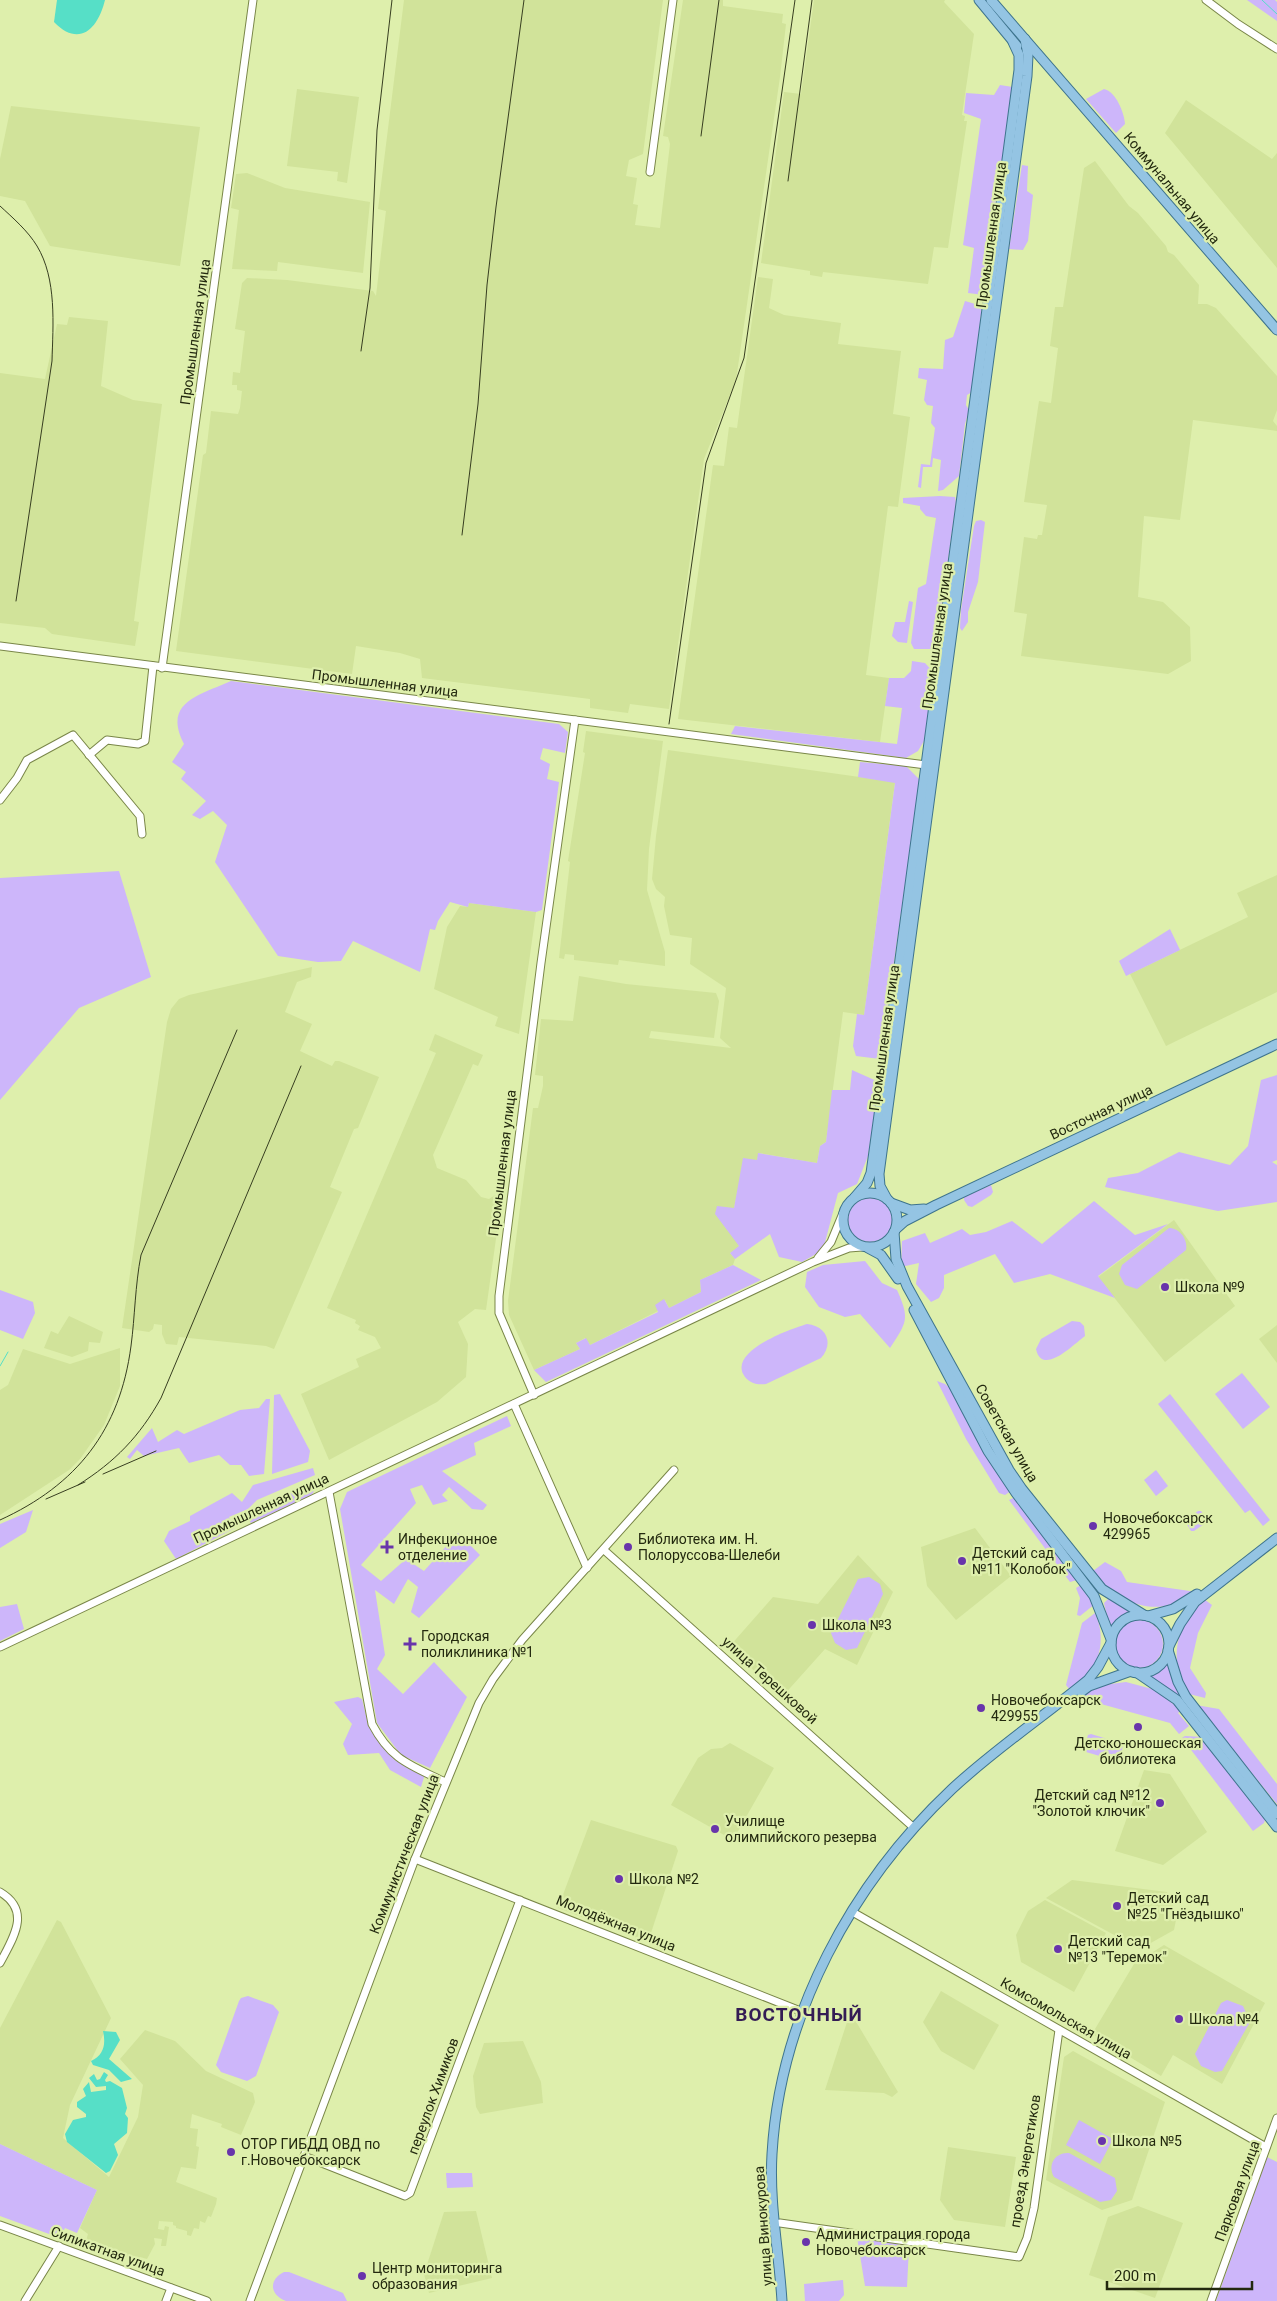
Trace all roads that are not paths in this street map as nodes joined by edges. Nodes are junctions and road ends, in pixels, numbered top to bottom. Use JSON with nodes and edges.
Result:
{"nodes":[{"id":1,"x":253,"y":0,"type":"edge"},
{"id":2,"x":673,"y":0,"type":"edge"},
{"id":3,"x":979,"y":0,"type":"edge"},
{"id":4,"x":991,"y":0,"type":"edge"},
{"id":5,"x":1206,"y":0,"type":"edge"},
{"id":6,"x":1025,"y":39,"type":"junction"},
{"id":7,"x":1013,"y":42,"type":"junction"},
{"id":8,"x":1277,"y":49,"type":"edge"},
{"id":9,"x":1028,"y":55,"type":"junction"},
{"id":10,"x":1020,"y":60,"type":"junction"},
{"id":11,"x":1047,"y":63,"type":"junction"},
{"id":12,"x":1026,"y":76,"type":"junction"},
{"id":13,"x":650,"y":172,"type":"dead end"},
{"id":14,"x":999,"y":253,"type":"junction"},
{"id":15,"x":1277,"y":330,"type":"edge"},
{"id":16,"x":0,"y":646,"type":"edge"},
{"id":17,"x":944,"y":658,"type":"junction"},
{"id":18,"x":153,"y":666,"type":"junction"},
{"id":19,"x":162,"y":668,"type":"junction"},
{"id":20,"x":575,"y":720,"type":"junction"},
{"id":21,"x":928,"y":749,"type":"junction"},
{"id":22,"x":89,"y":755,"type":"junction"},
{"id":23,"x":913,"y":764,"type":"junction"},
{"id":24,"x":930,"y":766,"type":"junction"},
{"id":25,"x":0,"y":800,"type":"edge"},
{"id":26,"x":142,"y":834,"type":"dead end"},
{"id":27,"x":1277,"y":1044,"type":"edge"},
{"id":28,"x":890,"y":1064,"type":"junction"},
{"id":29,"x":855,"y":1197,"type":"junction"},
{"id":30,"x":889,"y":1201,"type":"junction"},
{"id":31,"x":936,"y":1205,"type":"junction"},
{"id":32,"x":843,"y":1213,"type":"junction"},
{"id":33,"x":895,"y":1231,"type":"junction"},
{"id":34,"x":865,"y":1247,"type":"junction"},
{"id":35,"x":813,"y":1262,"type":"junction"},
{"id":36,"x":905,"y":1287,"type":"junction"},
{"id":37,"x":915,"y":1306,"type":"junction"},
{"id":38,"x":534,"y":1395,"type":"junction"},
{"id":39,"x":514,"y":1404,"type":"junction"},
{"id":40,"x":674,"y":1470,"type":"dead end"},
{"id":41,"x":329,"y":1492,"type":"junction"},
{"id":42,"x":1277,"y":1534,"type":"edge"},
{"id":43,"x":1277,"y":1538,"type":"edge"},
{"id":44,"x":604,"y":1550,"type":"junction"},
{"id":45,"x":587,"y":1568,"type":"junction"},
{"id":46,"x":1146,"y":1616,"type":"junction"},
{"id":47,"x":1111,"y":1641,"type":"junction"},
{"id":48,"x":0,"y":1647,"type":"edge"},
{"id":49,"x":1168,"y":1648,"type":"junction"},
{"id":50,"x":1134,"y":1672,"type":"junction"},
{"id":51,"x":445,"y":1782,"type":"junction"},
{"id":52,"x":930,"y":1814,"type":"junction"},
{"id":53,"x":1277,"y":1814,"type":"edge"},
{"id":54,"x":1277,"y":1827,"type":"edge"},
{"id":55,"x":916,"y":1830,"type":"junction"},
{"id":56,"x":415,"y":1859,"type":"junction"},
{"id":57,"x":0,"y":1892,"type":"edge"},
{"id":58,"x":520,"y":1900,"type":"junction"},
{"id":59,"x":854,"y":1913,"type":"junction"},
{"id":60,"x":0,"y":1963,"type":"edge"},
{"id":61,"x":805,"y":2013,"type":"junction"},
{"id":62,"x":1059,"y":2030,"type":"junction"},
{"id":63,"x":1277,"y":2118,"type":"edge"},
{"id":64,"x":1266,"y":2147,"type":"junction"},
{"id":65,"x":304,"y":2156,"type":"junction"},
{"id":66,"x":0,"y":2224,"type":"edge"},
{"id":67,"x":777,"y":2224,"type":"junction"},
{"id":68,"x":59,"y":2246,"type":"junction"},
{"id":69,"x":171,"y":2288,"type":"junction"},
{"id":70,"x":25,"y":2301,"type":"edge"},
{"id":71,"x":166,"y":2301,"type":"edge"},
{"id":72,"x":207,"y":2301,"type":"edge"},
{"id":73,"x":250,"y":2301,"type":"edge"},
{"id":74,"x":782,"y":2301,"type":"edge"},
{"id":75,"x":788,"y":2301,"type":"edge"},
{"id":76,"x":1211,"y":2301,"type":"edge"}],
"edges":[{"from":1,"to":19,"type":"street","name":"Промышленная улица"},
{"from":2,"to":13,"type":"street"},
{"from":3,"to":7,"type":"main road","name":"Промышленная улица"},
{"from":4,"to":6,"type":"main road"},
{"from":5,"to":8,"type":"street"},
{"from":6,"to":9,"type":"main road","name":"Промышленная улица"},
{"from":6,"to":11,"type":"main road"},
{"from":7,"to":9,"type":"main road","name":"Промышленная улица"},
{"from":7,"to":10,"type":"main road","name":"Промышленная улица"},
{"from":9,"to":10,"type":"main road"},
{"from":9,"to":11,"type":"main road","name":"Промышленная улица"},
{"from":9,"to":12,"type":"main road","name":"Промышленная улица"},
{"from":10,"to":14,"type":"main road","name":"Промышленная улица"},
{"from":11,"to":12,"type":"main road"},
{"from":11,"to":15,"type":"main road","name":"Коммунальная улица"},
{"from":12,"to":14,"type":"main road","name":"Промышленная улица"},
{"from":14,"to":17,"type":"main road","name":"Промышленная улица"},
{"from":16,"to":18,"type":"street","name":"Промышленная улица"},
{"from":17,"to":21,"type":"main road","name":"Промышленная улица"},
{"from":17,"to":24,"type":"main road","name":"Промышленная улица"},
{"from":18,"to":19,"type":"street","name":"Промышленная улица"},
{"from":18,"to":22,"type":"street"},
{"from":19,"to":20,"type":"street","name":"Промышленная улица"},
{"from":20,"to":23,"type":"street","name":"Промышленная улица"},
{"from":20,"to":38,"type":"street","name":"Промышленная улица"},
{"from":21,"to":23,"type":"street"},
{"from":21,"to":24,"type":"main road","name":"Промышленная улица"},
{"from":22,"to":25,"type":"street"},
{"from":22,"to":26,"type":"street"},
{"from":23,"to":24,"type":"street","name":"Промышленная улица"},
{"from":24,"to":28,"type":"main road","name":"Промышленная улица"},
{"from":27,"to":31,"type":"main road","name":"Восточная улица"},
{"from":28,"to":29,"type":"main road","name":"Промышленная улица"},
{"from":28,"to":30,"type":"main road","name":"Промышленная улица"},
{"from":29,"to":30,"type":"main road"},
{"from":29,"to":32,"type":"main road"},
{"from":30,"to":31,"type":"main road","name":"Восточная улица"},
{"from":30,"to":33,"type":"main road"},
{"from":31,"to":33,"type":"main road","name":"Восточная улица"},
{"from":32,"to":34,"type":"main road"},
{"from":32,"to":35,"type":"street","name":"Промышленная улица"},
{"from":33,"to":34,"type":"main road"},
{"from":33,"to":36,"type":"main road","name":"Советская улица"},
{"from":34,"to":35,"type":"street","name":"Промышленная улица"},
{"from":34,"to":36,"type":"main road","name":"Советская улица"},
{"from":35,"to":38,"type":"street","name":"Промышленная улица"},
{"from":36,"to":37,"type":"main road","name":"Советская улица"},
{"from":37,"to":46,"type":"main road","name":"Советская улица"},
{"from":37,"to":47,"type":"main road","name":"Советская улица"},
{"from":38,"to":39,"type":"street","name":"Промышленная улица"},
{"from":39,"to":41,"type":"street","name":"Промышленная улица"},
{"from":39,"to":45,"type":"street"},
{"from":40,"to":44,"type":"street","name":"Коммунистическая улица"},
{"from":41,"to":48,"type":"street","name":"Промышленная улица"},
{"from":41,"to":51,"type":"street"},
{"from":42,"to":46,"type":"main road"},
{"from":43,"to":49,"type":"main road"},
{"from":44,"to":45,"type":"street","name":"Коммунистическая улица"},
{"from":44,"to":55,"type":"street","name":"улица Терешковой"},
{"from":45,"to":51,"type":"street","name":"Коммунистическая улица"},
{"from":46,"to":47,"type":"main road"},
{"from":46,"to":49,"type":"main road"},
{"from":47,"to":50,"type":"main road"},
{"from":47,"to":52,"type":"main road","name":"улица Винокурова"},
{"from":49,"to":50,"type":"main road"},
{"from":49,"to":53,"type":"main road"},
{"from":50,"to":52,"type":"main road","name":"улица Винокурова"},
{"from":50,"to":54,"type":"main road"},
{"from":51,"to":56,"type":"street","name":"Коммунистическая улица"},
{"from":52,"to":55,"type":"main road","name":"улица Винокурова"},
{"from":55,"to":59,"type":"main road","name":"улица Винокурова"},
{"from":56,"to":58,"type":"street","name":"Молодёжная улица"},
{"from":56,"to":65,"type":"street","name":"Коммунистическая улица"},
{"from":57,"to":60,"type":"street"},
{"from":58,"to":61,"type":"street","name":"Молодёжная улица"},
{"from":58,"to":65,"type":"street","name":"переулок Химиков"},
{"from":59,"to":61,"type":"main road","name":"улица Винокурова"},
{"from":59,"to":62,"type":"street","name":"Комсомольская улица"},
{"from":61,"to":67,"type":"main road","name":"улица Винокурова"},
{"from":62,"to":64,"type":"street","name":"Комсомольская улица"},
{"from":62,"to":67,"type":"street","name":"проезд Энергетиков"},
{"from":63,"to":64,"type":"street","name":"Парковая улица"},
{"from":64,"to":76,"type":"street","name":"Парковая улица"},
{"from":65,"to":73,"type":"street","name":"Коммунистическая улица"},
{"from":66,"to":68,"type":"street","name":"Силикатная улица"},
{"from":67,"to":74,"type":"main road","name":"улица Винокурова"},
{"from":67,"to":75,"type":"main road","name":"улица Винокурова"},
{"from":68,"to":69,"type":"street","name":"Силикатная улица"},
{"from":68,"to":70,"type":"street"},
{"from":69,"to":71,"type":"street"},
{"from":69,"to":72,"type":"street","name":"Силикатная улица"}]}
